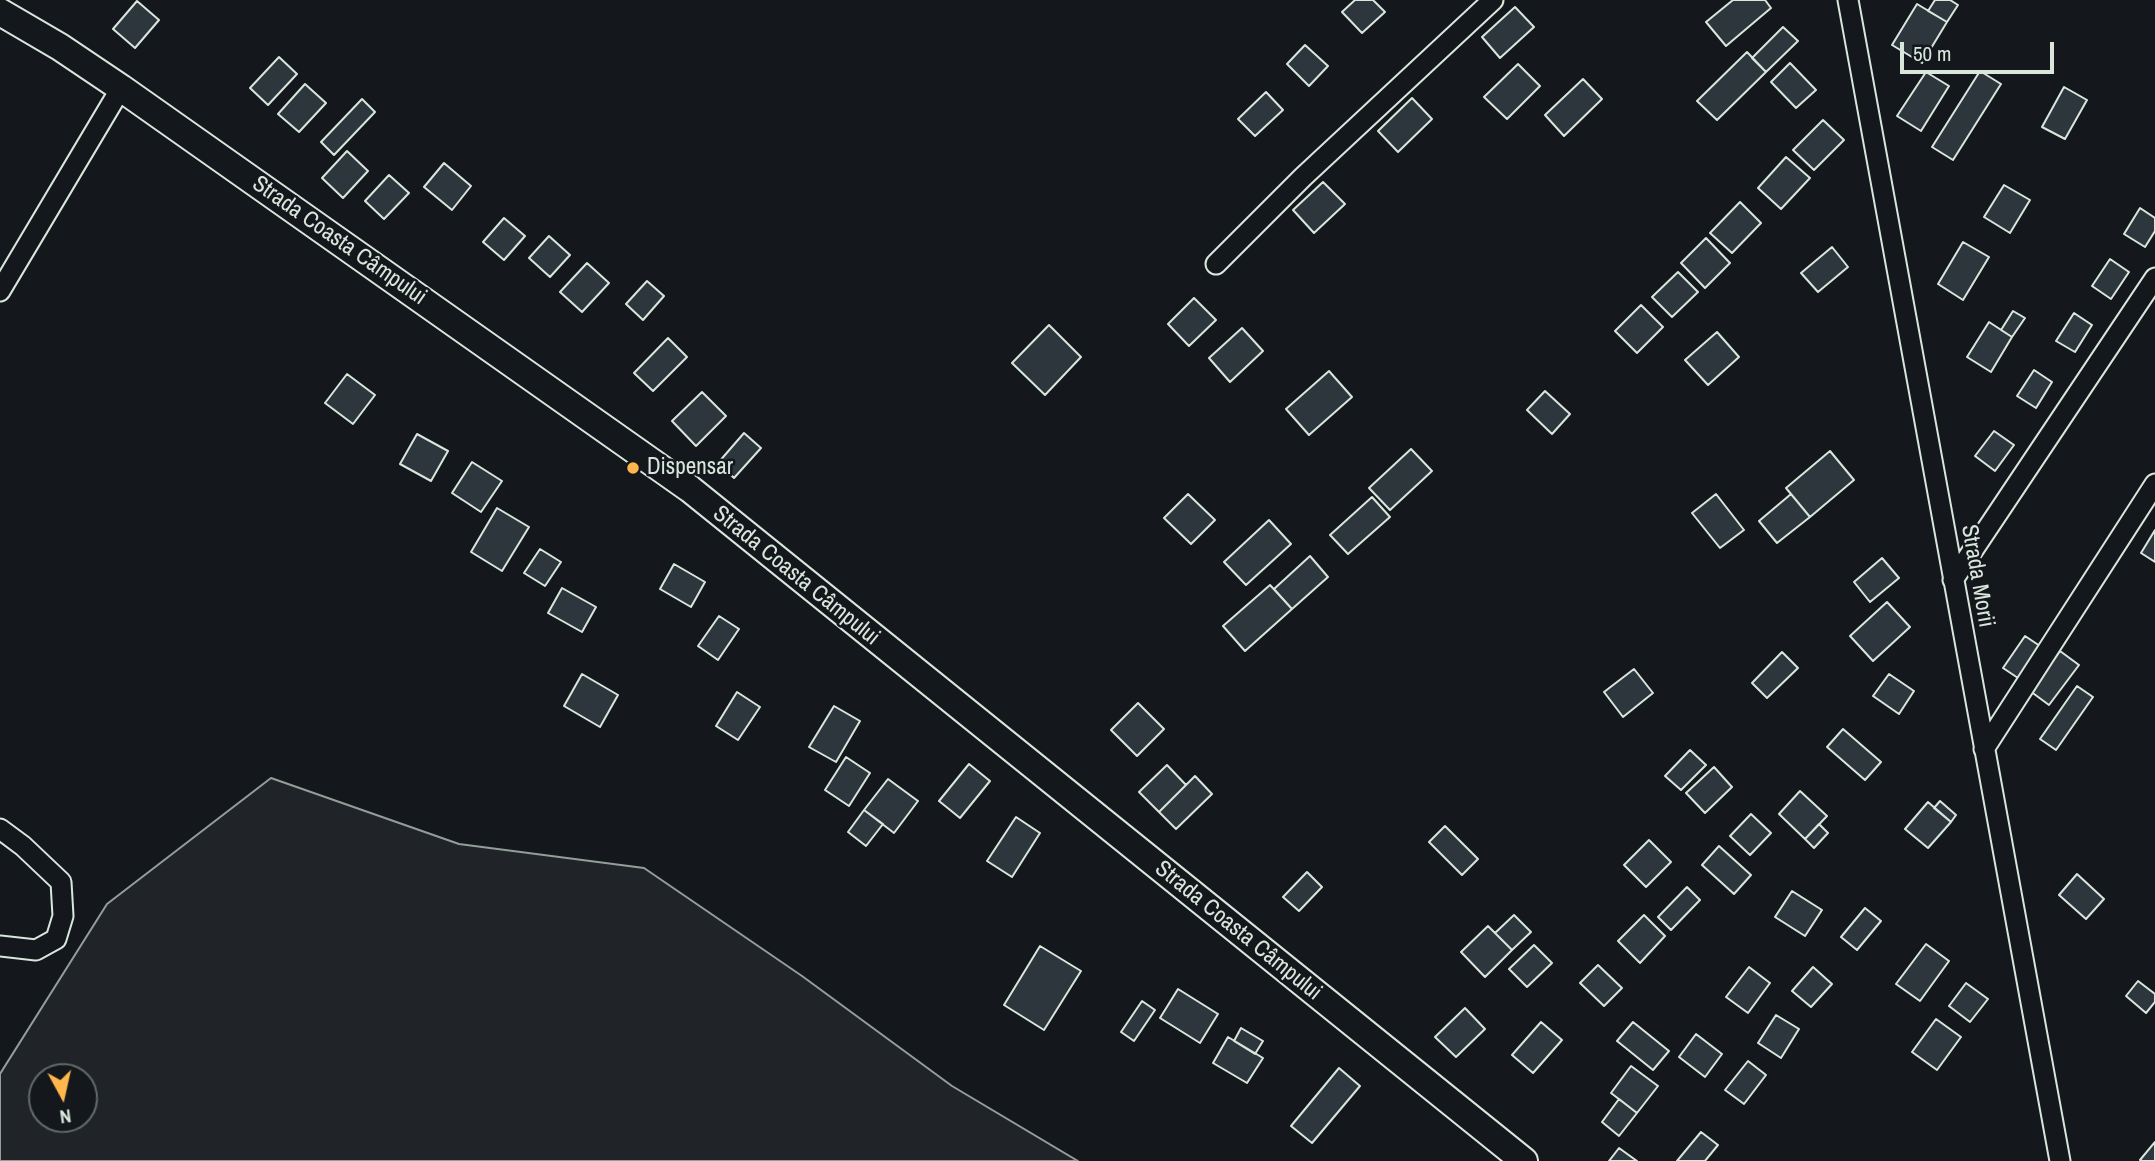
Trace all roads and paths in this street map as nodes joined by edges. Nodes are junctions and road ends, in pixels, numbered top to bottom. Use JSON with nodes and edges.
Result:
{"nodes":[{"id":1,"x":1493,"y":0,"type":"edge"},
{"id":2,"x":1848,"y":0,"type":"edge"},
{"id":3,"x":0,"y":12,"type":"edge"},
{"id":4,"x":121,"y":88,"type":"junction"},
{"id":5,"x":1216,"y":264,"type":"dead end"},
{"id":6,"x":2155,"y":278,"type":"edge"},
{"id":7,"x":0,"y":291,"type":"edge"},
{"id":8,"x":2155,"y":484,"type":"edge"},
{"id":9,"x":1953,"y":580,"type":"junction"},
{"id":10,"x":1984,"y":748,"type":"junction"},
{"id":11,"x":0,"y":829,"type":"edge"},
{"id":12,"x":0,"y":946,"type":"edge"},
{"id":13,"x":1524,"y":1161,"type":"edge"},
{"id":14,"x":2060,"y":1161,"type":"edge"}],
"edges":[{"from":1,"to":5,"type":"street"},
{"from":2,"to":9,"type":"street","name":"Strada Morii"},
{"from":3,"to":4,"type":"street","name":"Strada Coasta Câmpului"},
{"from":4,"to":7,"type":"street"},
{"from":4,"to":13,"type":"street","name":"Strada Coasta Câmpului"},
{"from":6,"to":9,"type":"street"},
{"from":8,"to":10,"type":"street"},
{"from":9,"to":10,"type":"street","name":"Strada Morii"},
{"from":10,"to":14,"type":"street","name":"Strada Morii"},
{"from":11,"to":12,"type":"street"}]}
